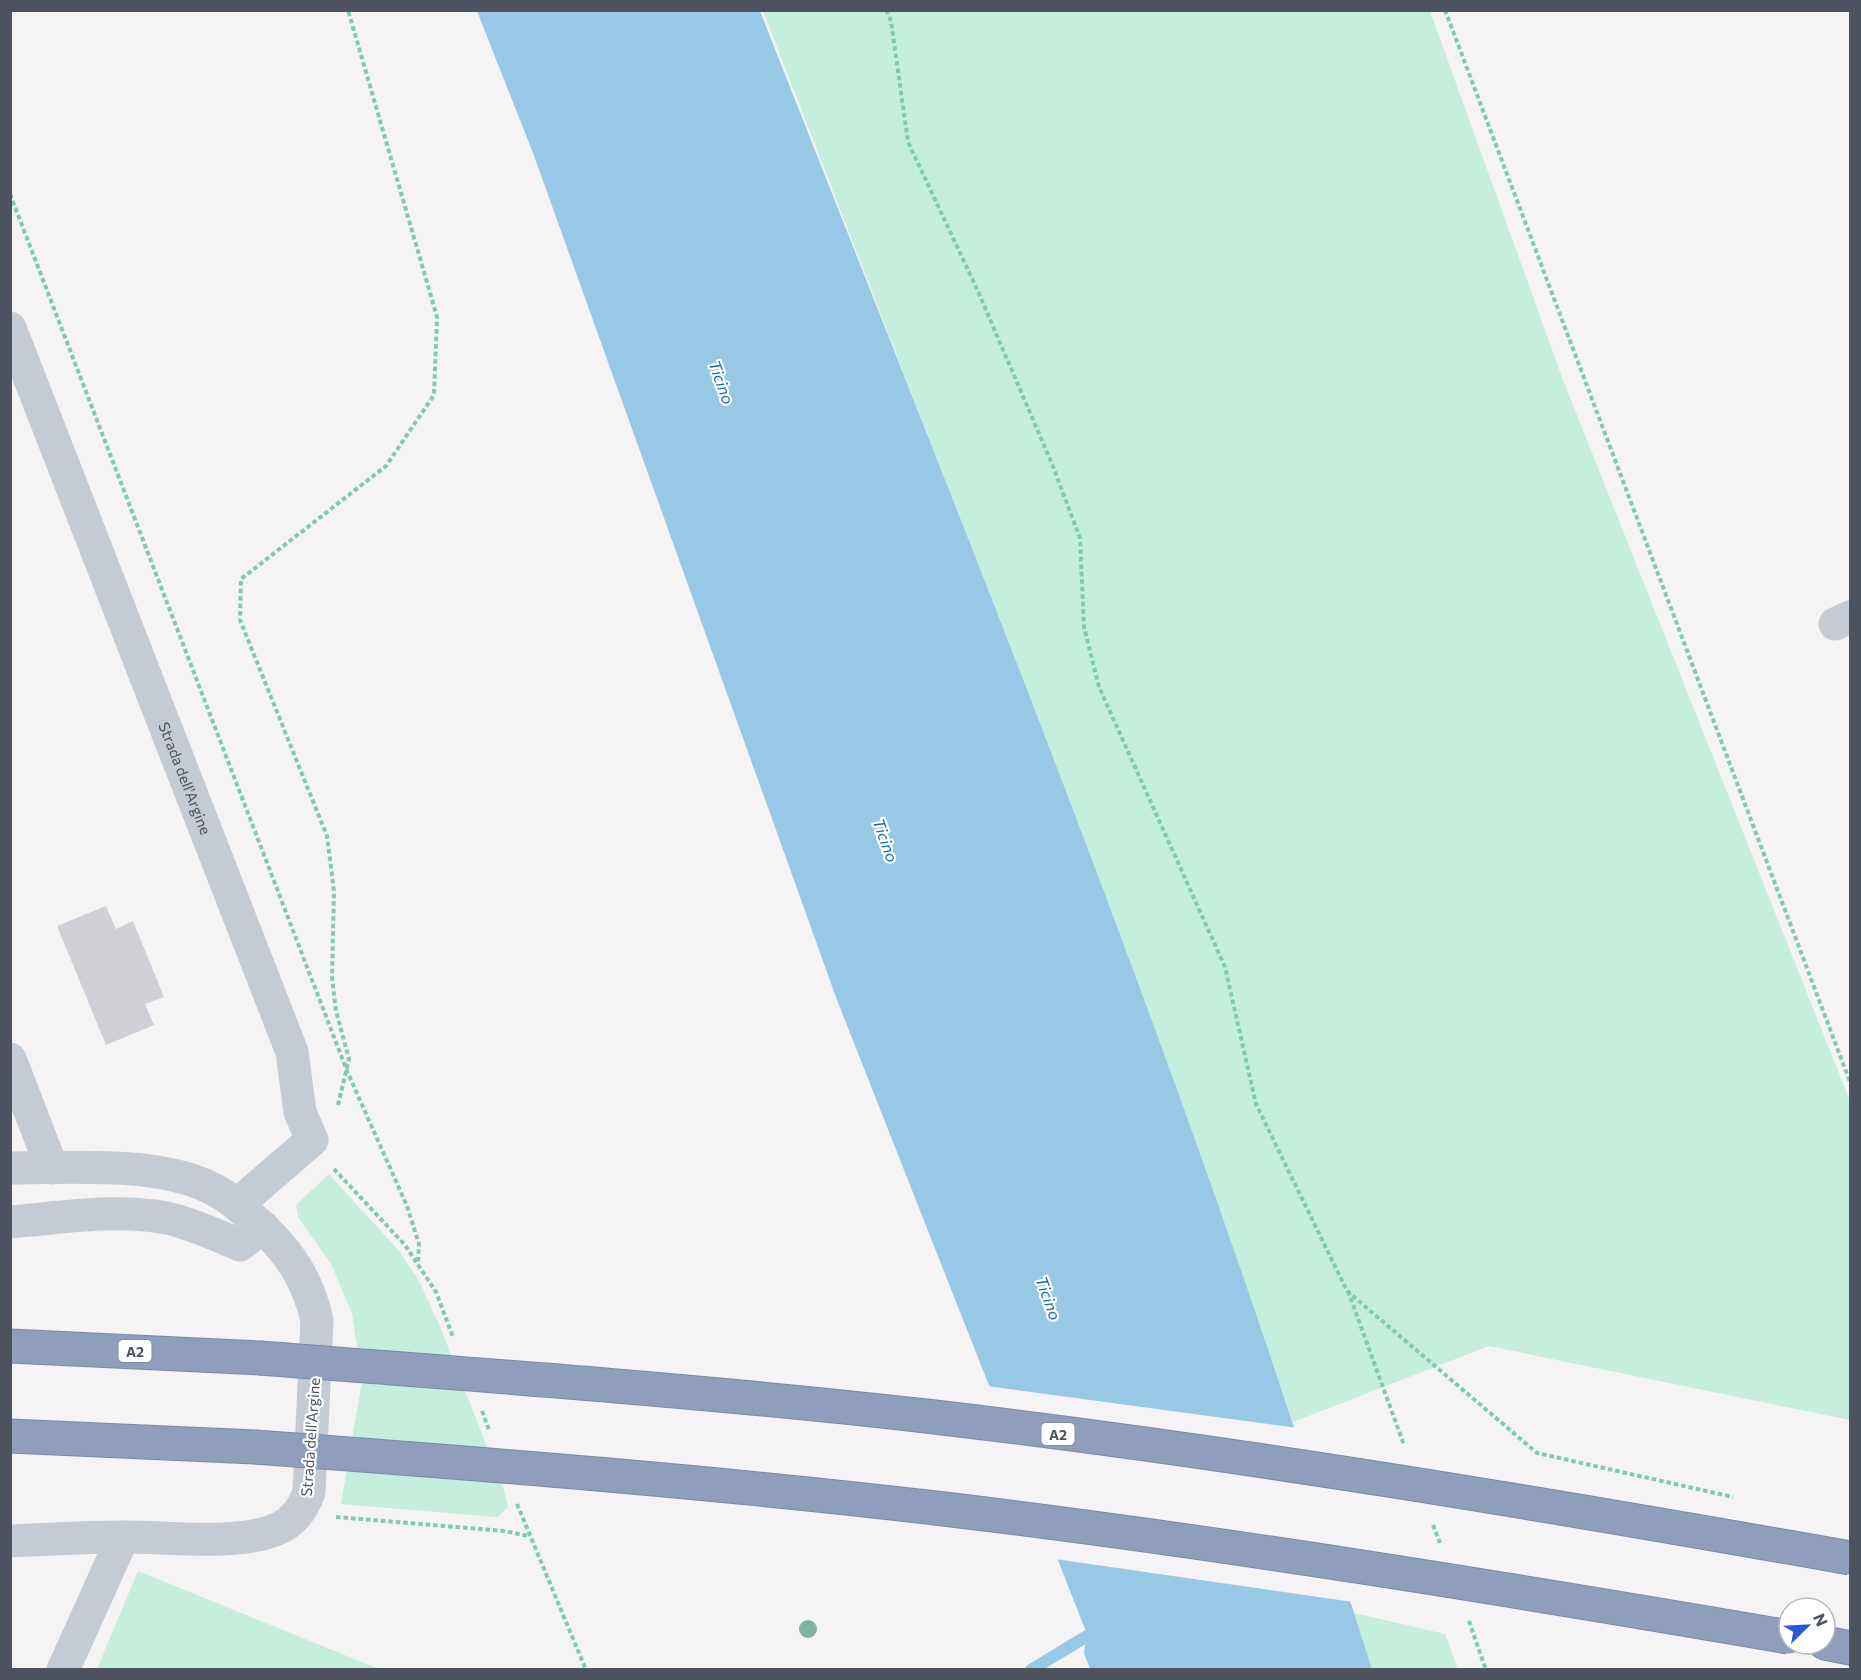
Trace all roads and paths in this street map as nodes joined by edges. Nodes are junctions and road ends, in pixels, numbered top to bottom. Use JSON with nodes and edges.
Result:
{"nodes":[{"id":1,"x":348,"y":10,"type":"edge"},
{"id":2,"x":886,"y":10,"type":"edge"},
{"id":3,"x":1445,"y":10,"type":"edge"},
{"id":4,"x":10,"y":194,"type":"edge"},
{"id":5,"x":10,"y":328,"type":"edge"},
{"id":6,"x":10,"y":1059,"type":"edge"},
{"id":7,"x":347,"y":1071,"type":"junction"},
{"id":8,"x":1851,"y":1082,"type":"edge"},
{"id":9,"x":312,"y":1140,"type":"junction"},
{"id":10,"x":10,"y":1168,"type":"edge"},
{"id":11,"x":52,"y":1168,"type":"junction"},
{"id":12,"x":238,"y":1204,"type":"junction"},
{"id":13,"x":10,"y":1222,"type":"edge"},
{"id":14,"x":263,"y":1227,"type":"junction"},
{"id":15,"x":10,"y":1346,"type":"edge"},
{"id":16,"x":10,"y":1436,"type":"edge"},
{"id":17,"x":1734,"y":1498,"type":"dead end"},
{"id":18,"x":298,"y":1513,"type":"junction"},
{"id":19,"x":530,"y":1536,"type":"dead end"},
{"id":20,"x":123,"y":1537,"type":"junction"},
{"id":21,"x":10,"y":1541,"type":"edge"},
{"id":22,"x":1851,"y":1558,"type":"edge"},
{"id":23,"x":1777,"y":1635,"type":"edge"},
{"id":24,"x":63,"y":1670,"type":"edge"}],
"edges":[{"from":1,"to":7,"type":"path"},
{"from":2,"to":17,"type":"path"},
{"from":3,"to":8,"type":"path"},
{"from":4,"to":7,"type":"path"},
{"from":5,"to":9,"type":"street","name":"Strada dell'Argine"},
{"from":6,"to":11,"type":"street"},
{"from":7,"to":9,"type":"path"},
{"from":7,"to":9,"type":"path"},
{"from":9,"to":12,"type":"street"},
{"from":10,"to":11,"type":"street","name":"Strada dell'Argine"},
{"from":11,"to":12,"type":"street","name":"Strada dell'Argine"},
{"from":12,"to":14,"type":"street","name":"Strada dell'Argine"},
{"from":13,"to":14,"type":"street"},
{"from":14,"to":18,"type":"street","name":"Strada dell'Argine"},
{"from":15,"to":22,"type":"highway","number":"A2","bridge":true},
{"from":16,"to":23,"type":"highway","bridge":true},
{"from":18,"to":19,"type":"path"},
{"from":18,"to":20,"type":"street","name":"Strada dell'Argine"},
{"from":20,"to":21,"type":"street","name":"Strada dell'Argine"},
{"from":20,"to":24,"type":"street"}]}
